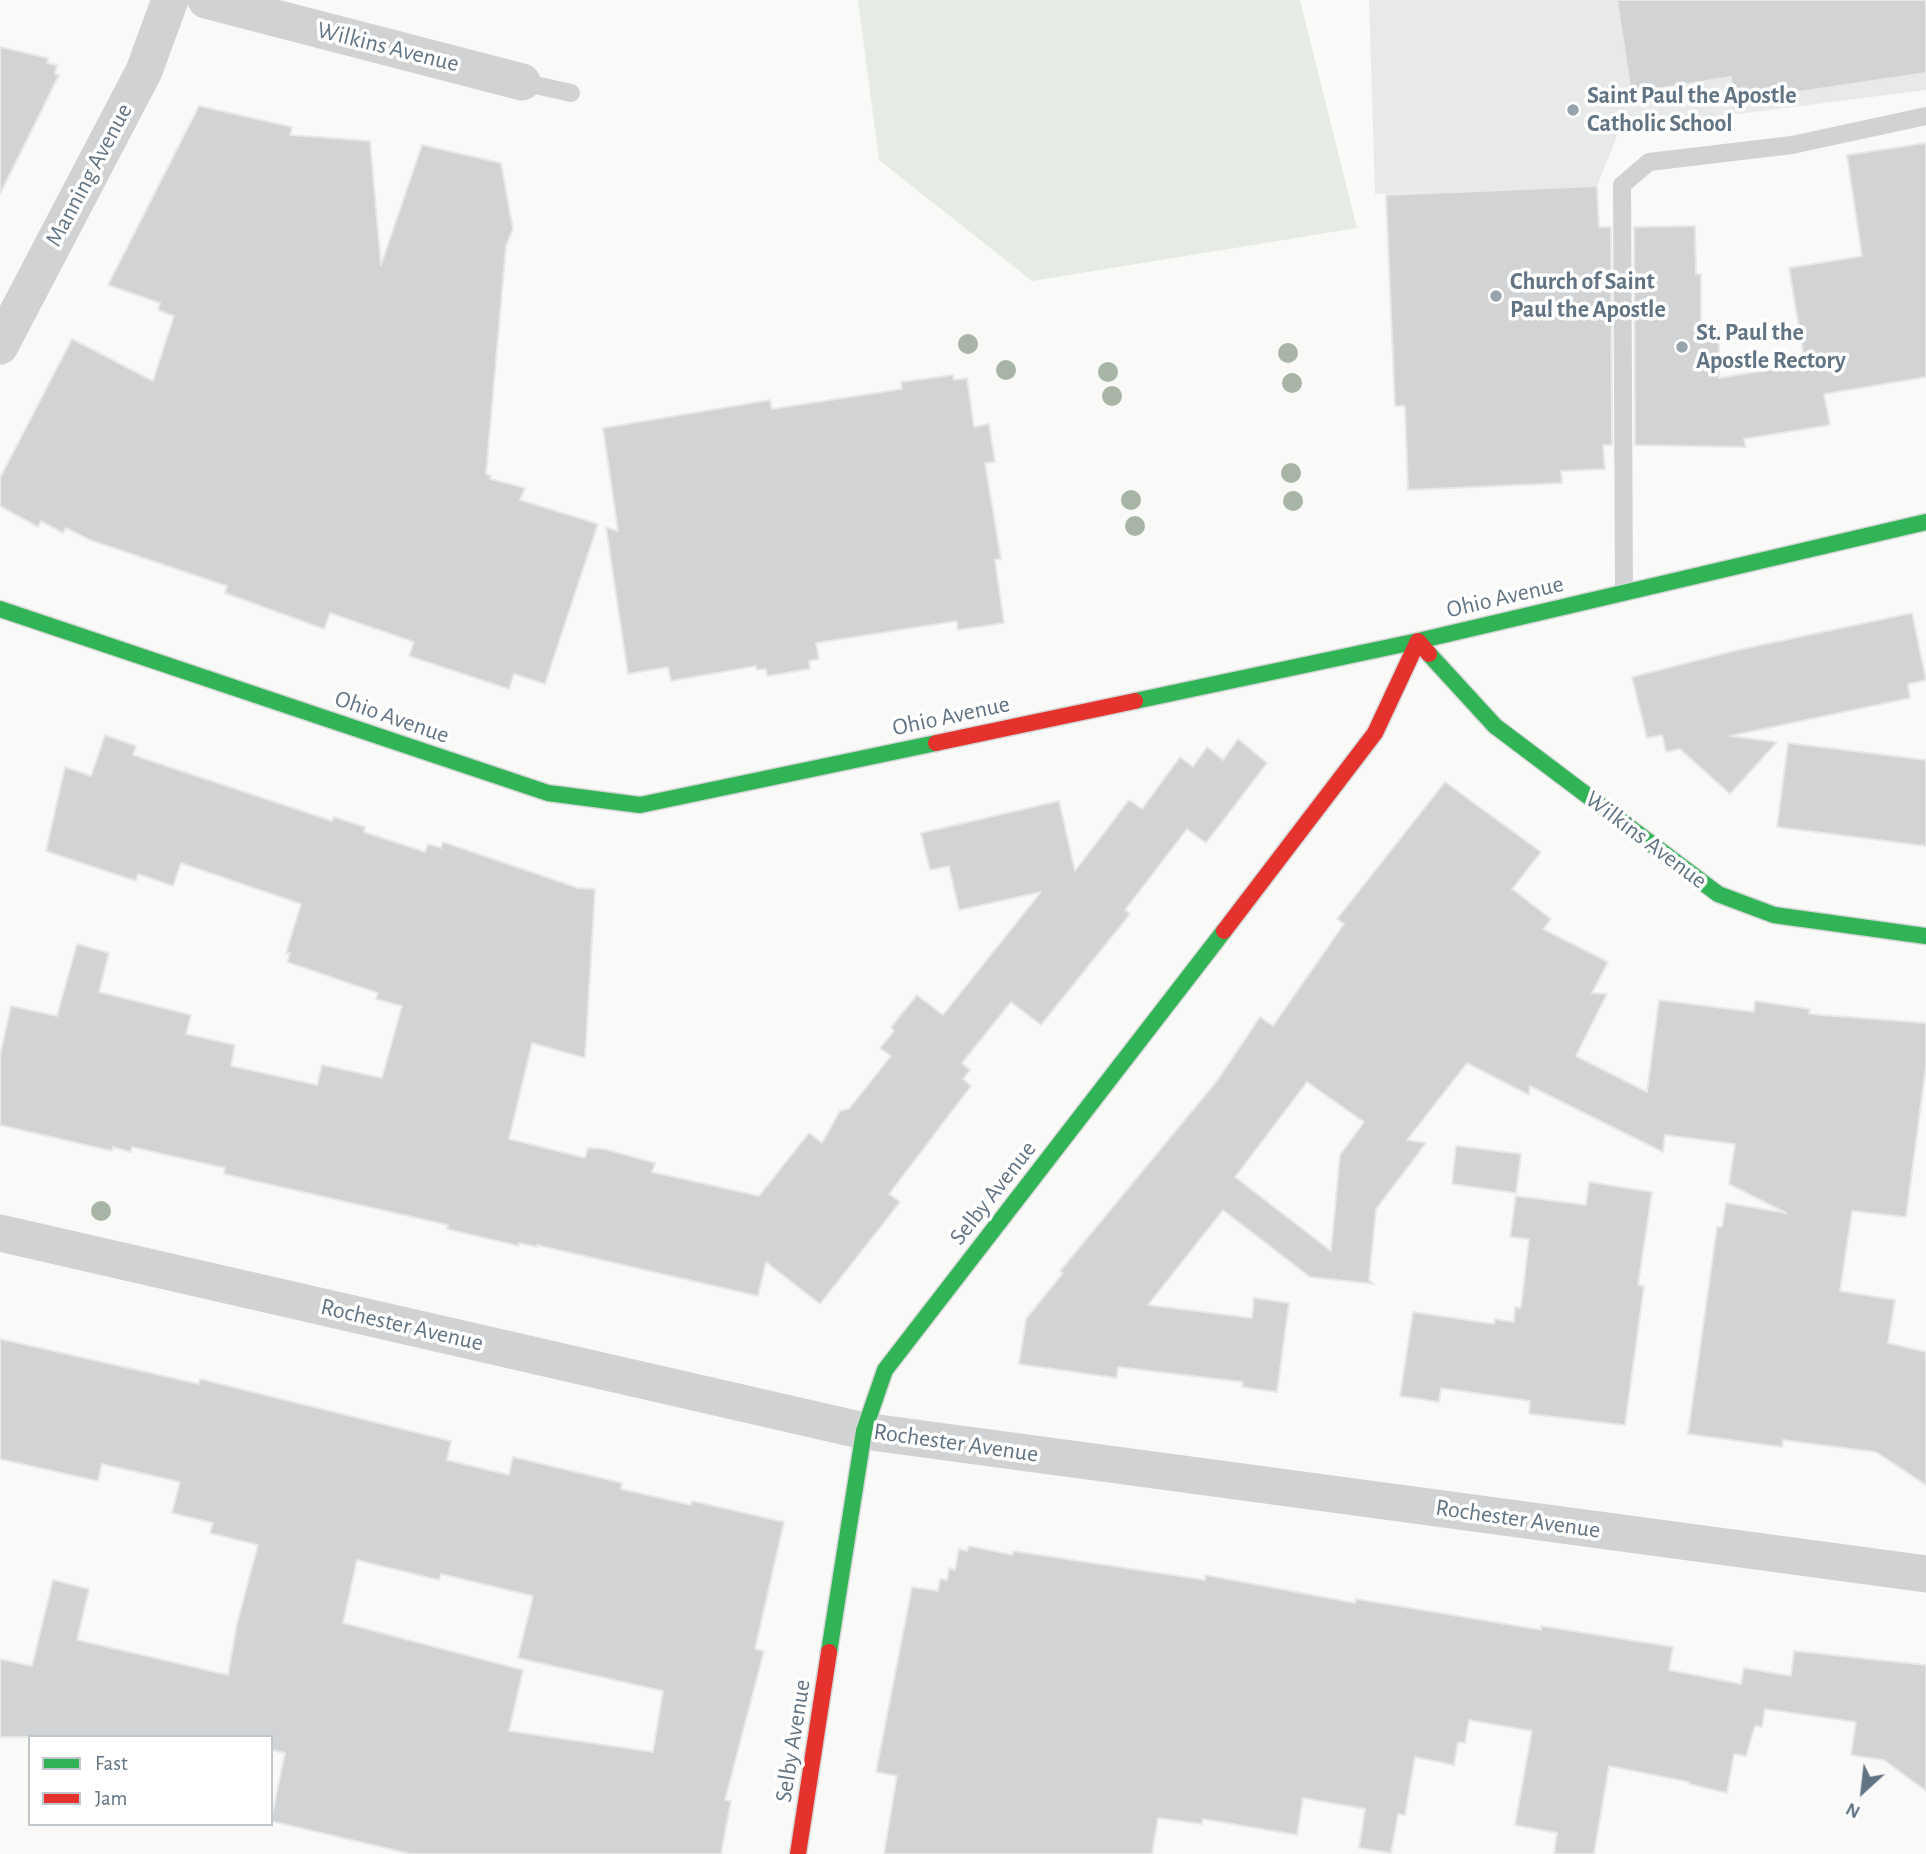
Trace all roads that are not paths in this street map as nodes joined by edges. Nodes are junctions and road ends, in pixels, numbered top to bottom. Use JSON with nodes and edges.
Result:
{"nodes":[{"id":1,"x":170,"y":0,"type":"edge"},
{"id":2,"x":206,"y":0,"type":"edge"},
{"id":3,"x":522,"y":82,"type":"joint"},
{"id":4,"x":570,"y":93,"type":"dead end"},
{"id":5,"x":1926,"y":116,"type":"edge"},
{"id":6,"x":0,"y":346,"type":"edge"},
{"id":7,"x":1926,"y":522,"type":"edge"},
{"id":8,"x":1624,"y":593,"type":"junction"},
{"id":9,"x":0,"y":609,"type":"edge"},
{"id":10,"x":1419,"y":641,"type":"junction"},
{"id":11,"x":1926,"y":936,"type":"edge"},
{"id":12,"x":0,"y":1234,"type":"edge"},
{"id":13,"x":864,"y":1430,"type":"junction"},
{"id":14,"x":1926,"y":1574,"type":"edge"},
{"id":15,"x":798,"y":1854,"type":"edge"}],
"edges":[{"from":1,"to":6,"type":"street","name":"Manning Avenue"},
{"from":2,"to":3,"type":"street","name":"Wilkins Avenue"},
{"from":3,"to":4,"type":"lane","name":"Wilkins Avenue"},
{"from":5,"to":8,"type":"lane"},
{"from":7,"to":8,"type":"street","name":"Ohio Avenue"},
{"from":8,"to":10,"type":"street","name":"Ohio Avenue"},
{"from":9,"to":10,"type":"street","name":"Ohio Avenue"},
{"from":10,"to":11,"type":"street","name":"Wilkins Avenue"},
{"from":10,"to":13,"type":"street","name":"Selby Avenue"},
{"from":12,"to":13,"type":"street","name":"Rochester Avenue"},
{"from":13,"to":14,"type":"street","name":"Rochester Avenue"},
{"from":13,"to":15,"type":"street","name":"Selby Avenue"}]}
